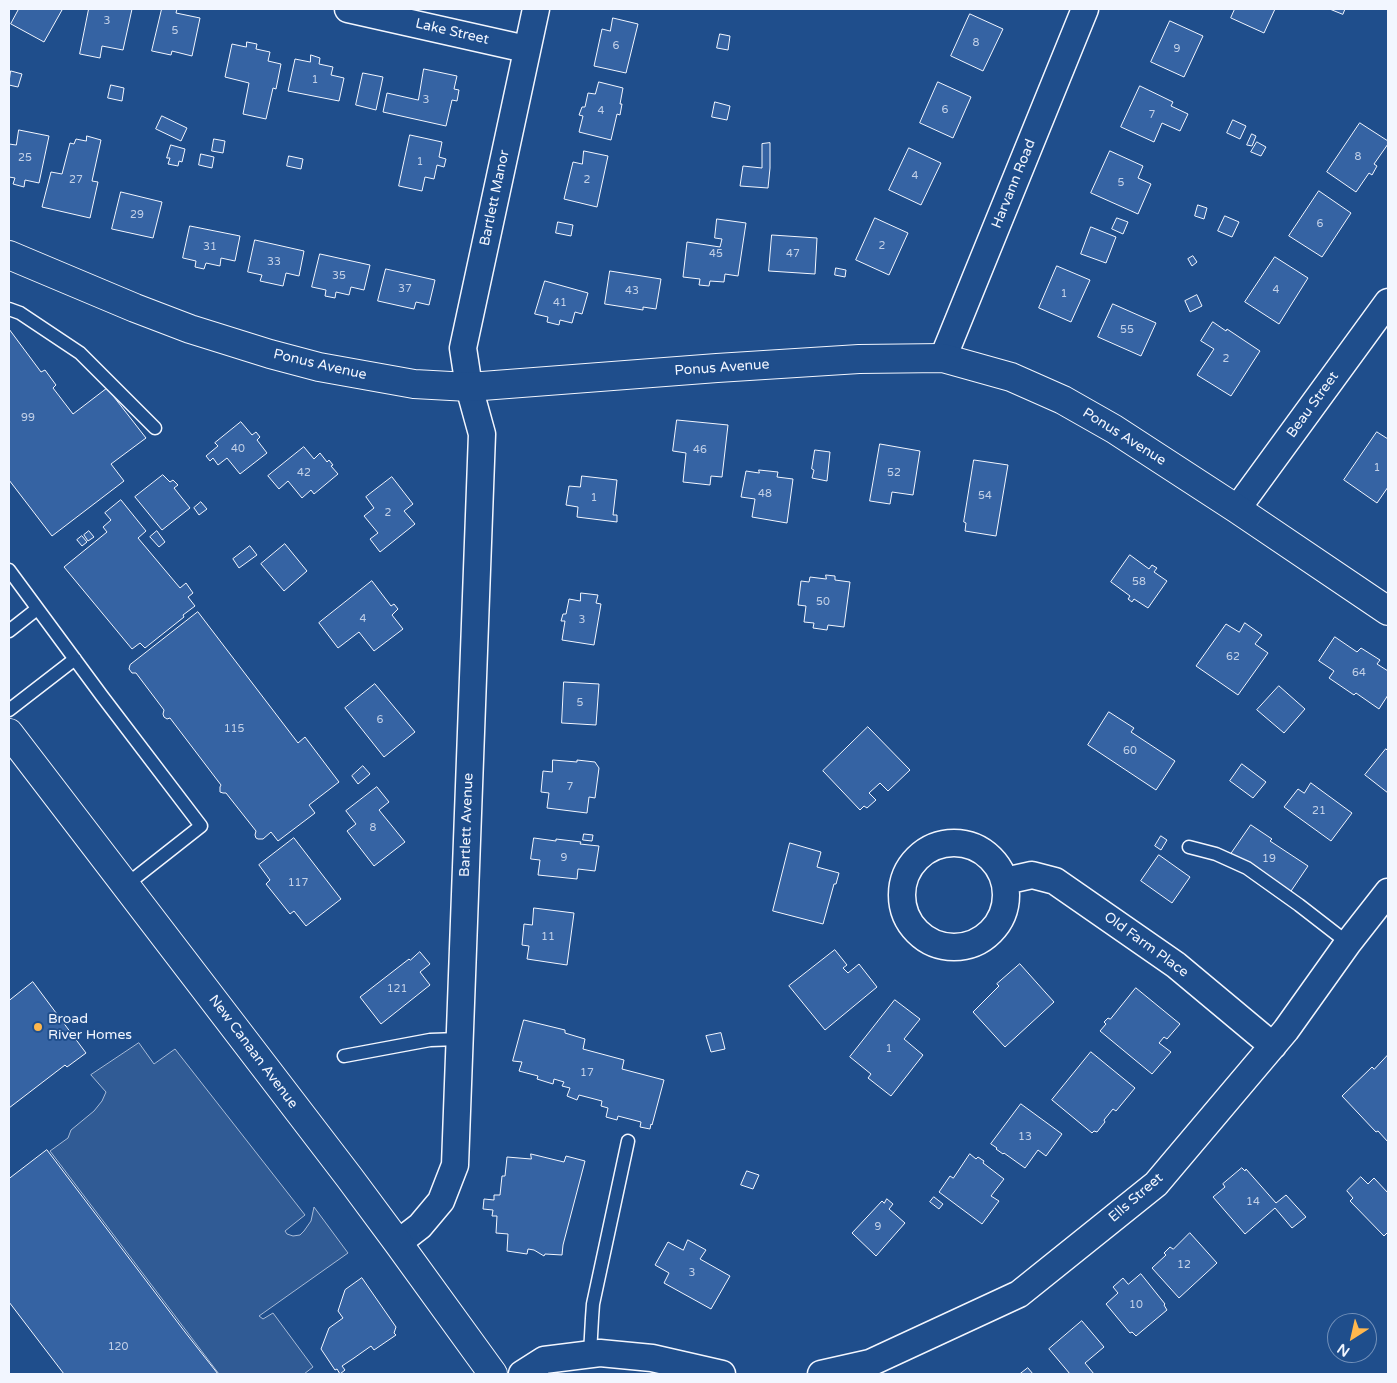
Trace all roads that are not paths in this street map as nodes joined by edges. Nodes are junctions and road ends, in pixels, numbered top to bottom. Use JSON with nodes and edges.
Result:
{"nodes":[{"id":1,"x":348,"y":9,"type":"edge"},
{"id":2,"x":536,"y":9,"type":"edge"},
{"id":3,"x":1085,"y":9,"type":"edge"},
{"id":4,"x":526,"y":50,"type":"junction"},
{"id":5,"x":9,"y":255,"type":"edge"},
{"id":6,"x":1388,"y":302,"type":"edge"},
{"id":7,"x":9,"y":309,"type":"edge"},
{"id":8,"x":943,"y":358,"type":"junction"},
{"id":9,"x":469,"y":388,"type":"junction"},
{"id":10,"x":156,"y":428,"type":"dead end"},
{"id":11,"x":1237,"y":509,"type":"junction"},
{"id":12,"x":9,"y":570,"type":"edge"},
{"id":13,"x":38,"y":609,"type":"junction"},
{"id":14,"x":1388,"y":611,"type":"edge"},
{"id":15,"x":9,"y":631,"type":"edge"},
{"id":16,"x":74,"y":659,"type":"junction"},
{"id":17,"x":9,"y":710,"type":"edge"},
{"id":18,"x":9,"y":733,"type":"edge"},
{"id":19,"x":1189,"y":848,"type":"dead end"},
{"id":20,"x":1005,"y":881,"type":"dead end"},
{"id":21,"x":126,"y":885,"type":"junction"},
{"id":22,"x":1388,"y":892,"type":"edge"},
{"id":23,"x":1348,"y":943,"type":"junction"},
{"id":24,"x":459,"y":1039,"type":"junction"},
{"id":25,"x":1273,"y":1046,"type":"junction"},
{"id":26,"x":344,"y":1056,"type":"dead end"},
{"id":27,"x":628,"y":1141,"type":"dead end"},
{"id":28,"x":398,"y":1243,"type":"junction"},
{"id":29,"x":590,"y":1354,"type":"junction"},
{"id":30,"x":493,"y":1374,"type":"edge"},
{"id":31,"x":522,"y":1374,"type":"edge"},
{"id":32,"x":722,"y":1374,"type":"edge"},
{"id":33,"x":821,"y":1374,"type":"edge"}],
"edges":[{"from":1,"to":4,"type":"street","name":"Lake Street"},
{"from":2,"to":4,"type":"street","name":"Bartlett Manor"},
{"from":3,"to":8,"type":"street","name":"Harvann Road"},
{"from":4,"to":9,"type":"street","name":"Bartlett Manor"},
{"from":5,"to":9,"type":"street","name":"Ponus Avenue"},
{"from":6,"to":11,"type":"street","name":"Beau Street"},
{"from":7,"to":10,"type":"lane"},
{"from":8,"to":9,"type":"street","name":"Ponus Avenue"},
{"from":8,"to":11,"type":"street","name":"Ponus Avenue"},
{"from":9,"to":24,"type":"street","name":"Bartlett Avenue"},
{"from":11,"to":14,"type":"street","name":"Ponus Avenue"},
{"from":12,"to":13,"type":"lane"},
{"from":13,"to":15,"type":"lane"},
{"from":13,"to":16,"type":"lane"},
{"from":16,"to":17,"type":"lane"},
{"from":16,"to":21,"type":"lane"},
{"from":18,"to":21,"type":"street","name":"New Canaan Avenue"},
{"from":19,"to":23,"type":"lane"},
{"from":20,"to":25,"type":"street","name":"Old Farm Place"},
{"from":21,"to":28,"type":"street","name":"New Canaan Avenue"},
{"from":22,"to":23,"type":"street","name":"Ells Street"},
{"from":23,"to":25,"type":"street","name":"Ells Street"},
{"from":24,"to":26,"type":"lane"},
{"from":24,"to":28,"type":"street","name":"Bartlett Avenue"},
{"from":25,"to":33,"type":"street","name":"Ells Street"},
{"from":27,"to":29,"type":"lane"},
{"from":28,"to":30,"type":"street","name":"New Canaan Avenue"},
{"from":29,"to":31,"type":"street"},
{"from":29,"to":32,"type":"street"}]}
